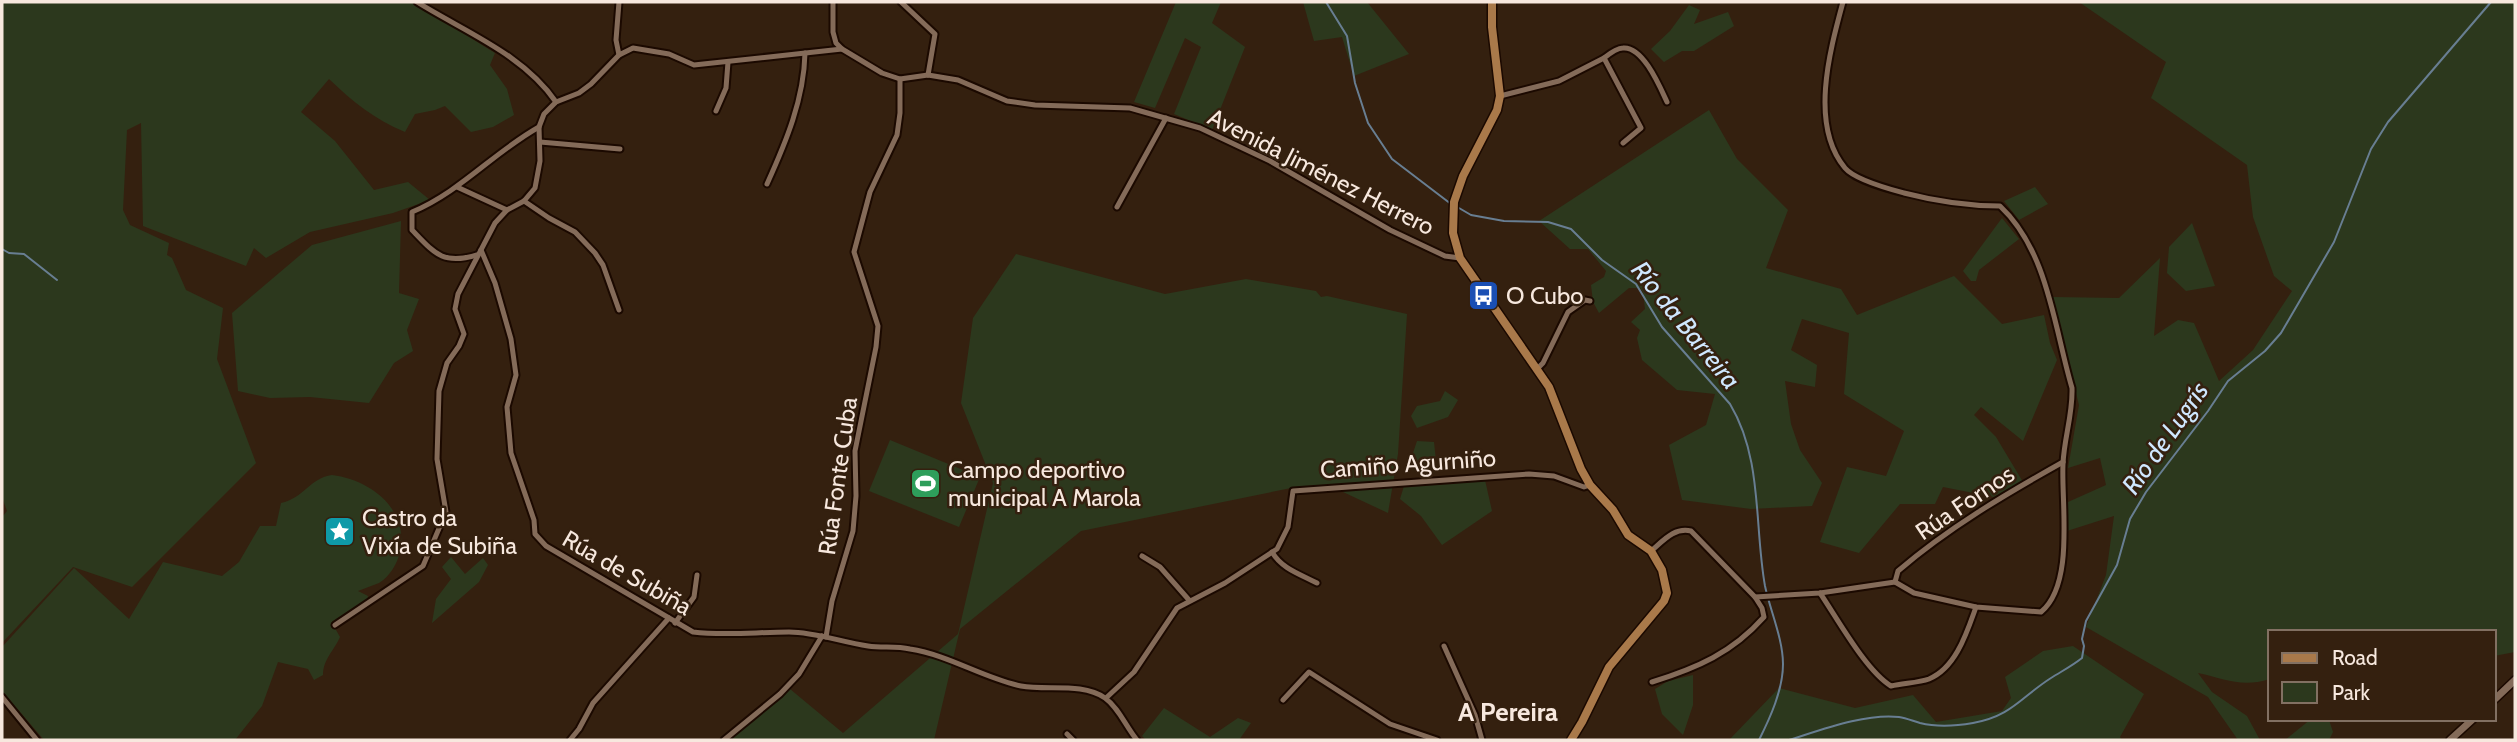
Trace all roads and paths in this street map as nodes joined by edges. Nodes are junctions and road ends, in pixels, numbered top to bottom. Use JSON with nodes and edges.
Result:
{"nodes":[{"id":1,"x":417,"y":2,"type":"edge"},
{"id":2,"x":618,"y":2,"type":"edge"},
{"id":3,"x":833,"y":2,"type":"edge"},
{"id":4,"x":901,"y":2,"type":"edge"},
{"id":5,"x":1492,"y":2,"type":"edge"},
{"id":6,"x":1843,"y":2,"type":"edge"},
{"id":7,"x":842,"y":49,"type":"junction"},
{"id":8,"x":805,"y":53,"type":"junction"},
{"id":9,"x":619,"y":55,"type":"junction"},
{"id":10,"x":1604,"y":58,"type":"junction"},
{"id":11,"x":728,"y":62,"type":"junction"},
{"id":12,"x":928,"y":75,"type":"junction"},
{"id":13,"x":900,"y":79,"type":"junction"},
{"id":14,"x":1500,"y":96,"type":"junction"},
{"id":15,"x":556,"y":102,"type":"junction"},
{"id":16,"x":1667,"y":102,"type":"dead end"},
{"id":17,"x":716,"y":111,"type":"dead end"},
{"id":18,"x":1166,"y":118,"type":"junction"},
{"id":19,"x":539,"y":127,"type":"junction"},
{"id":20,"x":541,"y":142,"type":"junction"},
{"id":21,"x":1623,"y":143,"type":"dead end"},
{"id":22,"x":620,"y":149,"type":"dead end"},
{"id":23,"x":767,"y":184,"type":"dead end"},
{"id":24,"x":457,"y":187,"type":"junction"},
{"id":25,"x":524,"y":201,"type":"junction"},
{"id":26,"x":1117,"y":207,"type":"dead end"},
{"id":27,"x":507,"y":210,"type":"junction"},
{"id":28,"x":480,"y":252,"type":"junction"},
{"id":29,"x":1460,"y":258,"type":"junction"},
{"id":30,"x":1590,"y":301,"type":"dead end"},
{"id":31,"x":619,"y":310,"type":"dead end"},
{"id":32,"x":1537,"y":369,"type":"junction"},
{"id":33,"x":2063,"y":463,"type":"junction"},
{"id":34,"x":1590,"y":485,"type":"junction"},
{"id":35,"x":1651,"y":551,"type":"junction"},
{"id":36,"x":1272,"y":552,"type":"junction"},
{"id":37,"x":1143,"y":556,"type":"dead end"},
{"id":38,"x":697,"y":575,"type":"dead end"},
{"id":39,"x":1895,"y":582,"type":"junction"},
{"id":40,"x":1317,"y":583,"type":"dead end"},
{"id":41,"x":1820,"y":593,"type":"junction"},
{"id":42,"x":1755,"y":597,"type":"junction"},
{"id":43,"x":1189,"y":600,"type":"junction"},
{"id":44,"x":1976,"y":607,"type":"junction"},
{"id":45,"x":672,"y":620,"type":"junction"},
{"id":46,"x":335,"y":625,"type":"dead end"},
{"id":47,"x":824,"y":636,"type":"junction"},
{"id":48,"x":1444,"y":646,"type":"dead end"},
{"id":49,"x":2515,"y":680,"type":"edge"},
{"id":50,"x":1652,"y":682,"type":"dead end"},
{"id":51,"x":2,"y":697,"type":"edge"},
{"id":52,"x":1106,"y":698,"type":"junction"},
{"id":53,"x":2496,"y":698,"type":"edge"},
{"id":54,"x":1283,"y":700,"type":"dead end"},
{"id":55,"x":2471,"y":721,"type":"edge"},
{"id":56,"x":1067,"y":734,"type":"dead end"},
{"id":57,"x":37,"y":740,"type":"edge"},
{"id":58,"x":570,"y":740,"type":"edge"},
{"id":59,"x":724,"y":740,"type":"edge"},
{"id":60,"x":1073,"y":740,"type":"edge"},
{"id":61,"x":1135,"y":740,"type":"edge"},
{"id":62,"x":1437,"y":740,"type":"edge"},
{"id":63,"x":1482,"y":740,"type":"edge"},
{"id":64,"x":1571,"y":740,"type":"edge"},
{"id":65,"x":2449,"y":740,"type":"edge"}],
"edges":[{"from":1,"to":15,"type":"street"},
{"from":2,"to":9,"type":"street"},
{"from":3,"to":7,"type":"street"},
{"from":4,"to":12,"type":"street"},
{"from":5,"to":14,"type":"main road"},
{"from":6,"to":33,"type":"street"},
{"from":7,"to":8,"type":"street"},
{"from":7,"to":13,"type":"street"},
{"from":8,"to":11,"type":"street"},
{"from":8,"to":23,"type":"street"},
{"from":9,"to":11,"type":"street"},
{"from":9,"to":15,"type":"street"},
{"from":10,"to":14,"type":"street"},
{"from":10,"to":16,"type":"street"},
{"from":10,"to":21,"type":"street"},
{"from":11,"to":17,"type":"street"},
{"from":12,"to":13,"type":"street","name":"Avenida Jiménez Herrero"},
{"from":12,"to":18,"type":"street","name":"Avenida Jiménez Herrero"},
{"from":13,"to":47,"type":"street","name":"Rúa Fonte Cuba"},
{"from":14,"to":29,"type":"main road"},
{"from":15,"to":19,"type":"street"},
{"from":18,"to":26,"type":"street"},
{"from":18,"to":29,"type":"street","name":"Avenida Jiménez Herrero"},
{"from":19,"to":20,"type":"street"},
{"from":19,"to":24,"type":"street"},
{"from":20,"to":22,"type":"street"},
{"from":20,"to":25,"type":"street"},
{"from":24,"to":27,"type":"street"},
{"from":24,"to":28,"type":"street"},
{"from":25,"to":27,"type":"street"},
{"from":25,"to":31,"type":"street"},
{"from":27,"to":28,"type":"street"},
{"from":28,"to":45,"type":"street","name":"Rúa de Subiña"},
{"from":28,"to":46,"type":"street"},
{"from":29,"to":32,"type":"main road"},
{"from":30,"to":32,"type":"street"},
{"from":32,"to":34,"type":"main road"},
{"from":33,"to":39,"type":"street","name":"Rúa Fornos"},
{"from":33,"to":44,"type":"street"},
{"from":34,"to":35,"type":"main road"},
{"from":34,"to":36,"type":"street","name":"Camiño Agurniño"},
{"from":35,"to":42,"type":"street"},
{"from":35,"to":64,"type":"main road"},
{"from":36,"to":40,"type":"street"},
{"from":36,"to":43,"type":"street","name":"Camiño Agurniño"},
{"from":37,"to":43,"type":"street"},
{"from":38,"to":45,"type":"street"},
{"from":39,"to":41,"type":"street"},
{"from":39,"to":44,"type":"street"},
{"from":41,"to":42,"type":"street"},
{"from":41,"to":44,"type":"street"},
{"from":42,"to":50,"type":"street"},
{"from":43,"to":52,"type":"street","name":"Camiño Agurniño"},
{"from":45,"to":47,"type":"street","name":"Rúa de Subiña"},
{"from":45,"to":58,"type":"street"},
{"from":47,"to":52,"type":"street","name":"Rúa de Subiña"},
{"from":47,"to":59,"type":"street"},
{"from":48,"to":63,"type":"street"},
{"from":49,"to":53,"type":"street"},
{"from":51,"to":57,"type":"street"},
{"from":52,"to":61,"type":"street"},
{"from":54,"to":62,"type":"street"},
{"from":55,"to":65,"type":"street"},
{"from":56,"to":60,"type":"street"}]}
